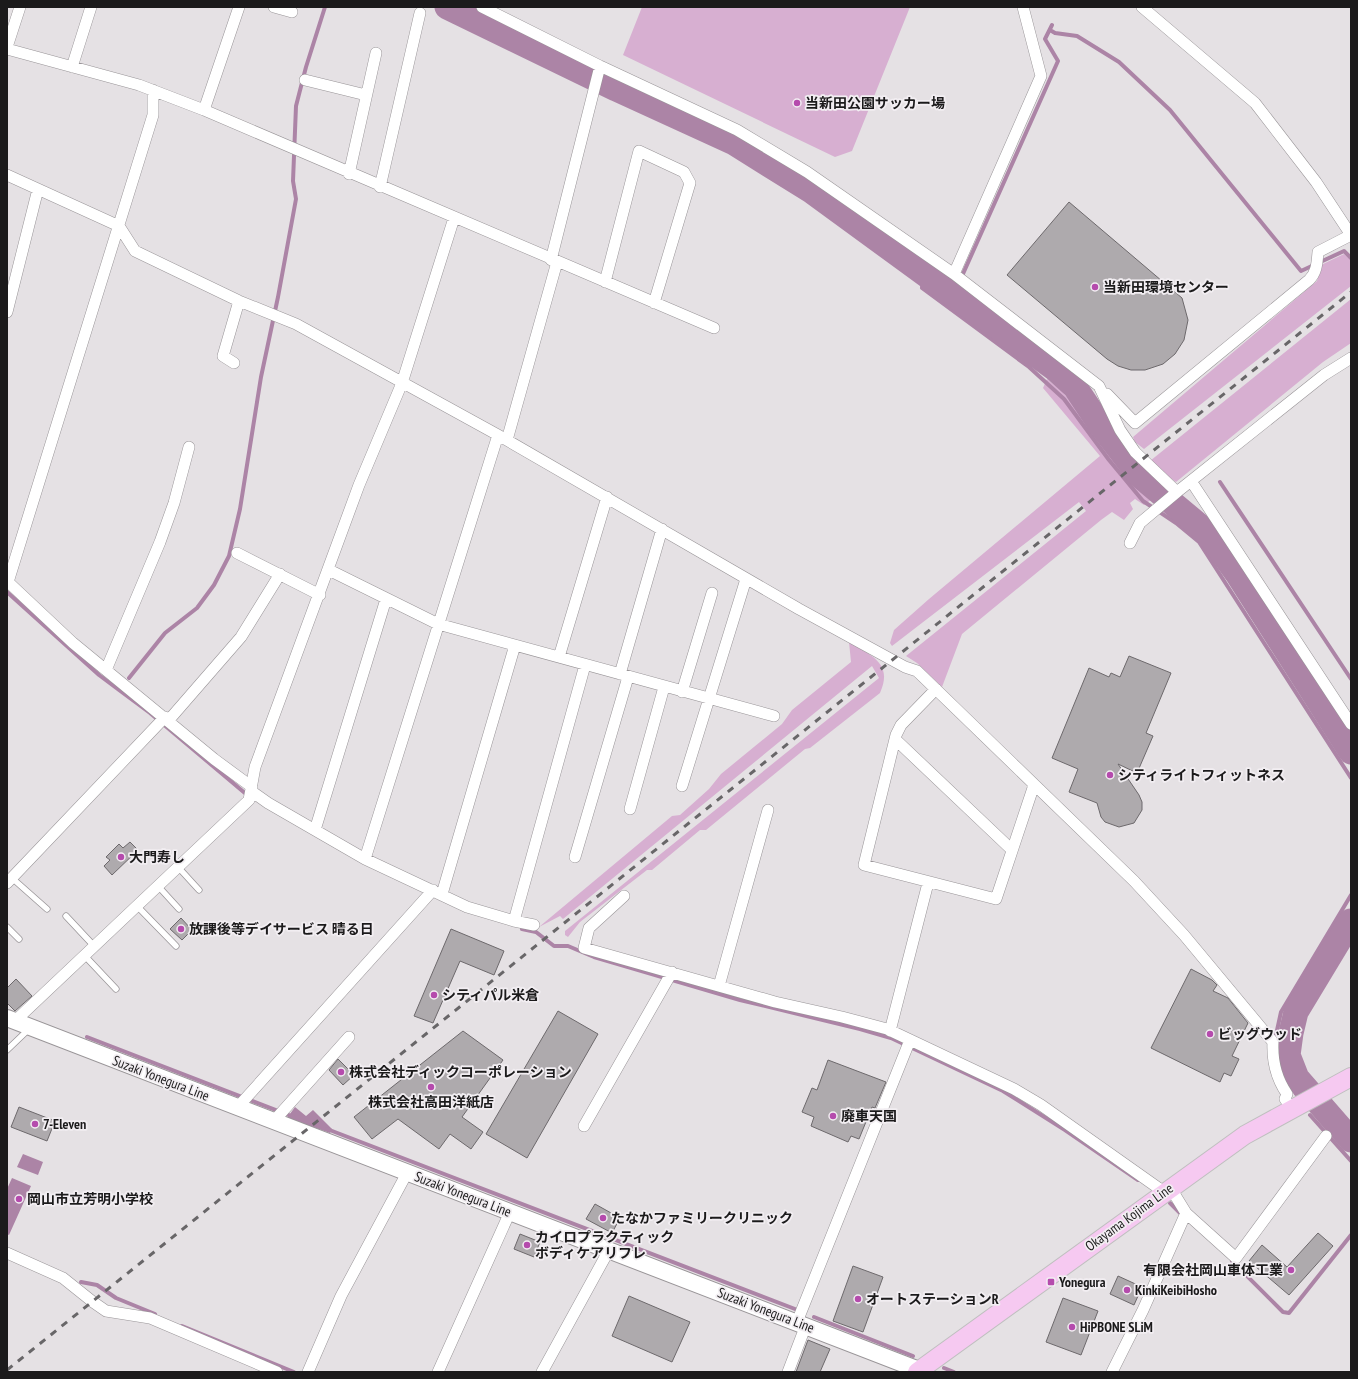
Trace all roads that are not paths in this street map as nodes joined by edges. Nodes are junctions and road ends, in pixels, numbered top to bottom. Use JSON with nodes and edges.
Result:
{"nodes":[{"id":1,"x":20,"y":7,"type":"edge"},
{"id":2,"x":91,"y":7,"type":"edge"},
{"id":3,"x":240,"y":7,"type":"edge"},
{"id":4,"x":274,"y":7,"type":"edge"},
{"id":5,"x":482,"y":7,"type":"edge"},
{"id":6,"x":1023,"y":7,"type":"edge"},
{"id":7,"x":1142,"y":7,"type":"edge"},
{"id":8,"x":292,"y":12,"type":"dead end"},
{"id":9,"x":420,"y":13,"type":"dead end"},
{"id":10,"x":7,"y":48,"type":"edge"},
{"id":11,"x":376,"y":52,"type":"dead end"},
{"id":12,"x":72,"y":67,"type":"junction"},
{"id":13,"x":599,"y":69,"type":"junction"},
{"id":14,"x":305,"y":80,"type":"dead end"},
{"id":15,"x":153,"y":90,"type":"junction"},
{"id":16,"x":366,"y":96,"type":"junction"},
{"id":17,"x":204,"y":110,"type":"junction"},
{"id":18,"x":349,"y":174,"type":"junction"},
{"id":19,"x":8,"y":180,"type":"edge"},
{"id":20,"x":380,"y":186,"type":"junction"},
{"id":21,"x":38,"y":189,"type":"junction"},
{"id":22,"x":454,"y":218,"type":"junction"},
{"id":23,"x":118,"y":226,"type":"junction"},
{"id":24,"x":554,"y":261,"type":"junction"},
{"id":25,"x":959,"y":278,"type":"junction"},
{"id":26,"x":605,"y":282,"type":"junction"},
{"id":27,"x":239,"y":301,"type":"junction"},
{"id":28,"x":654,"y":303,"type":"junction"},
{"id":29,"x":7,"y":312,"type":"edge"},
{"id":30,"x":714,"y":328,"type":"dead end"},
{"id":31,"x":1351,"y":358,"type":"edge"},
{"id":32,"x":234,"y":363,"type":"dead end"},
{"id":33,"x":402,"y":383,"type":"junction"},
{"id":34,"x":1099,"y":386,"type":"junction"},
{"id":35,"x":503,"y":437,"type":"junction"},
{"id":36,"x":189,"y":447,"type":"dead end"},
{"id":37,"x":1191,"y":481,"type":"junction"},
{"id":38,"x":1175,"y":493,"type":"junction"},
{"id":39,"x":607,"y":497,"type":"junction"},
{"id":40,"x":662,"y":529,"type":"junction"},
{"id":41,"x":1130,"y":542,"type":"dead end"},
{"id":42,"x":237,"y":553,"type":"dead end"},
{"id":43,"x":329,"y":570,"type":"junction"},
{"id":44,"x":280,"y":574,"type":"junction"},
{"id":45,"x":746,"y":579,"type":"junction"},
{"id":46,"x":8,"y":582,"type":"edge"},
{"id":47,"x":712,"y":593,"type":"dead end"},
{"id":48,"x":320,"y":595,"type":"junction"},
{"id":49,"x":386,"y":599,"type":"junction"},
{"id":50,"x":438,"y":624,"type":"junction"},
{"id":51,"x":515,"y":645,"type":"junction"},
{"id":52,"x":559,"y":657,"type":"junction"},
{"id":53,"x":586,"y":665,"type":"junction"},
{"id":54,"x":106,"y":670,"type":"junction"},
{"id":55,"x":624,"y":676,"type":"junction"},
{"id":56,"x":664,"y":686,"type":"junction"},
{"id":57,"x":936,"y":689,"type":"junction"},
{"id":58,"x":682,"y":692,"type":"junction"},
{"id":59,"x":709,"y":699,"type":"junction"},
{"id":60,"x":774,"y":716,"type":"dead end"},
{"id":61,"x":163,"y":721,"type":"junction"},
{"id":62,"x":1351,"y":724,"type":"edge"},
{"id":63,"x":895,"y":739,"type":"junction"},
{"id":64,"x":1034,"y":785,"type":"junction"},
{"id":65,"x":682,"y":786,"type":"dead end"},
{"id":66,"x":252,"y":789,"type":"junction"},
{"id":67,"x":630,"y":809,"type":"dead end"},
{"id":68,"x":768,"y":810,"type":"dead end"},
{"id":69,"x":315,"y":830,"type":"junction"},
{"id":70,"x":1012,"y":850,"type":"junction"},
{"id":71,"x":575,"y":856,"type":"dead end"},
{"id":72,"x":365,"y":859,"type":"junction"},
{"id":73,"x":178,"y":867,"type":"junction"},
{"id":74,"x":10,"y":880,"type":"edge"},
{"id":75,"x":928,"y":883,"type":"junction"},
{"id":76,"x":158,"y":886,"type":"junction"},
{"id":77,"x":199,"y":890,"type":"dead end"},
{"id":78,"x":437,"y":892,"type":"junction"},
{"id":79,"x":624,"y":896,"type":"dead end"},
{"id":80,"x":137,"y":906,"type":"junction"},
{"id":81,"x":179,"y":909,"type":"dead end"},
{"id":82,"x":47,"y":910,"type":"dead end"},
{"id":83,"x":66,"y":916,"type":"dead end"},
{"id":84,"x":514,"y":921,"type":"junction"},
{"id":85,"x":534,"y":925,"type":"dead end"},
{"id":86,"x":7,"y":927,"type":"edge"},
{"id":87,"x":19,"y":939,"type":"dead end"},
{"id":88,"x":94,"y":946,"type":"junction"},
{"id":89,"x":176,"y":946,"type":"dead end"},
{"id":90,"x":84,"y":955,"type":"junction"},
{"id":91,"x":670,"y":976,"type":"junction"},
{"id":92,"x":719,"y":986,"type":"junction"},
{"id":93,"x":116,"y":989,"type":"dead end"},
{"id":94,"x":11,"y":1019,"type":"edge"},
{"id":95,"x":31,"y":1027,"type":"junction"},
{"id":96,"x":890,"y":1031,"type":"junction"},
{"id":97,"x":349,"y":1037,"type":"dead end"},
{"id":98,"x":908,"y":1044,"type":"junction"},
{"id":99,"x":7,"y":1050,"type":"edge"},
{"id":100,"x":1351,"y":1077,"type":"edge"},
{"id":101,"x":1307,"y":1101,"type":"junction"},
{"id":102,"x":242,"y":1102,"type":"junction"},
{"id":103,"x":278,"y":1116,"type":"junction"},
{"id":104,"x":584,"y":1126,"type":"dead end"},
{"id":105,"x":1326,"y":1136,"type":"dead end"},
{"id":106,"x":407,"y":1173,"type":"junction"},
{"id":107,"x":1167,"y":1190,"type":"junction"},
{"id":108,"x":510,"y":1212,"type":"junction"},
{"id":109,"x":1185,"y":1216,"type":"junction"},
{"id":110,"x":609,"y":1250,"type":"junction"},
{"id":111,"x":7,"y":1253,"type":"edge"},
{"id":112,"x":801,"y":1323,"type":"junction"},
{"id":113,"x":920,"y":1371,"type":"edge"},
{"id":114,"x":276,"y":1372,"type":"edge"},
{"id":115,"x":308,"y":1372,"type":"edge"},
{"id":116,"x":438,"y":1372,"type":"edge"},
{"id":117,"x":542,"y":1372,"type":"edge"},
{"id":118,"x":788,"y":1372,"type":"edge"},
{"id":119,"x":1112,"y":1372,"type":"edge"}],
"edges":[{"from":1,"to":10,"type":"street"},
{"from":2,"to":12,"type":"street"},
{"from":3,"to":17,"type":"street"},
{"from":4,"to":8,"type":"street"},
{"from":5,"to":13,"type":"street"},
{"from":6,"to":25,"type":"street"},
{"from":7,"to":34,"type":"street"},
{"from":9,"to":20,"type":"street"},
{"from":10,"to":12,"type":"street"},
{"from":11,"to":16,"type":"street"},
{"from":12,"to":15,"type":"street"},
{"from":13,"to":24,"type":"street"},
{"from":13,"to":25,"type":"street"},
{"from":14,"to":16,"type":"street"},
{"from":15,"to":17,"type":"street"},
{"from":15,"to":23,"type":"street"},
{"from":16,"to":18,"type":"street"},
{"from":17,"to":18,"type":"street"},
{"from":18,"to":20,"type":"street"},
{"from":19,"to":21,"type":"street"},
{"from":20,"to":22,"type":"street"},
{"from":21,"to":23,"type":"street"},
{"from":21,"to":29,"type":"street"},
{"from":22,"to":24,"type":"street"},
{"from":22,"to":33,"type":"street"},
{"from":23,"to":27,"type":"street"},
{"from":23,"to":46,"type":"street"},
{"from":24,"to":26,"type":"street"},
{"from":24,"to":35,"type":"street"},
{"from":25,"to":34,"type":"street"},
{"from":26,"to":28,"type":"street"},
{"from":26,"to":28,"type":"street"},
{"from":27,"to":32,"type":"street"},
{"from":27,"to":33,"type":"street"},
{"from":28,"to":30,"type":"street"},
{"from":31,"to":37,"type":"street"},
{"from":33,"to":35,"type":"street"},
{"from":33,"to":43,"type":"street"},
{"from":34,"to":38,"type":"street"},
{"from":35,"to":39,"type":"street"},
{"from":35,"to":50,"type":"street"},
{"from":36,"to":54,"type":"street"},
{"from":37,"to":38,"type":"street"},
{"from":37,"to":62,"type":"street"},
{"from":38,"to":41,"type":"street"},
{"from":39,"to":40,"type":"street"},
{"from":39,"to":52,"type":"street"},
{"from":40,"to":45,"type":"street"},
{"from":40,"to":55,"type":"street"},
{"from":42,"to":44,"type":"street"},
{"from":43,"to":48,"type":"street"},
{"from":43,"to":49,"type":"street"},
{"from":44,"to":48,"type":"street"},
{"from":44,"to":61,"type":"street"},
{"from":45,"to":57,"type":"street"},
{"from":45,"to":59,"type":"street"},
{"from":46,"to":54,"type":"street"},
{"from":47,"to":58,"type":"street"},
{"from":48,"to":66,"type":"street"},
{"from":49,"to":50,"type":"street"},
{"from":49,"to":69,"type":"street"},
{"from":50,"to":51,"type":"street"},
{"from":50,"to":72,"type":"street"},
{"from":51,"to":52,"type":"street"},
{"from":51,"to":78,"type":"street"},
{"from":52,"to":53,"type":"street"},
{"from":53,"to":55,"type":"street"},
{"from":53,"to":84,"type":"street"},
{"from":54,"to":61,"type":"street"},
{"from":55,"to":56,"type":"street"},
{"from":55,"to":71,"type":"street"},
{"from":56,"to":58,"type":"street"},
{"from":56,"to":67,"type":"street"},
{"from":57,"to":63,"type":"street"},
{"from":57,"to":64,"type":"street"},
{"from":58,"to":59,"type":"street"},
{"from":59,"to":60,"type":"street"},
{"from":59,"to":65,"type":"street"},
{"from":61,"to":66,"type":"street"},
{"from":61,"to":74,"type":"street"},
{"from":63,"to":70,"type":"street"},
{"from":63,"to":75,"type":"street"},
{"from":64,"to":70,"type":"street"},
{"from":64,"to":101,"type":"street"},
{"from":66,"to":69,"type":"street"},
{"from":66,"to":73,"type":"street"},
{"from":68,"to":92,"type":"street"},
{"from":69,"to":72,"type":"street"},
{"from":70,"to":75,"type":"street"},
{"from":72,"to":78,"type":"street"},
{"from":73,"to":76,"type":"street"},
{"from":73,"to":77,"type":"lane"},
{"from":74,"to":82,"type":"lane"},
{"from":75,"to":96,"type":"street"},
{"from":76,"to":80,"type":"street"},
{"from":76,"to":81,"type":"lane"},
{"from":78,"to":84,"type":"street"},
{"from":78,"to":102,"type":"street"},
{"from":79,"to":91,"type":"street"},
{"from":80,"to":88,"type":"street"},
{"from":80,"to":89,"type":"lane"},
{"from":83,"to":88,"type":"lane"},
{"from":84,"to":85,"type":"street"},
{"from":86,"to":87,"type":"lane"},
{"from":88,"to":90,"type":"street"},
{"from":90,"to":93,"type":"lane"},
{"from":90,"to":94,"type":"street"},
{"from":91,"to":92,"type":"street"},
{"from":91,"to":104,"type":"street"},
{"from":92,"to":96,"type":"street"},
{"from":94,"to":95,"type":"main road","name":"Suzaki Yonegura Line"},
{"from":95,"to":99,"type":"lane"},
{"from":95,"to":102,"type":"main road","name":"Suzaki Yonegura Line"},
{"from":96,"to":98,"type":"street"},
{"from":97,"to":103,"type":"street"},
{"from":98,"to":107,"type":"street"},
{"from":98,"to":112,"type":"street"},
{"from":100,"to":101,"type":"main road","name":"Okayama Kojima Line"},
{"from":101,"to":107,"type":"main road","name":"Okayama Kojima Line"},
{"from":102,"to":103,"type":"main road","name":"Suzaki Yonegura Line"},
{"from":103,"to":106,"type":"main road","name":"Suzaki Yonegura Line"},
{"from":105,"to":109,"type":"street"},
{"from":106,"to":108,"type":"main road","name":"Suzaki Yonegura Line"},
{"from":106,"to":115,"type":"street"},
{"from":107,"to":109,"type":"street"},
{"from":107,"to":113,"type":"main road","name":"Okayama Kojima Line"},
{"from":108,"to":110,"type":"main road","name":"Suzaki Yonegura Line"},
{"from":108,"to":116,"type":"street"},
{"from":109,"to":119,"type":"street"},
{"from":110,"to":112,"type":"main road","name":"Suzaki Yonegura Line"},
{"from":110,"to":117,"type":"street"},
{"from":111,"to":114,"type":"street"},
{"from":112,"to":113,"type":"main road","name":"Suzaki Yonegura Line"},
{"from":112,"to":118,"type":"street"}]}
